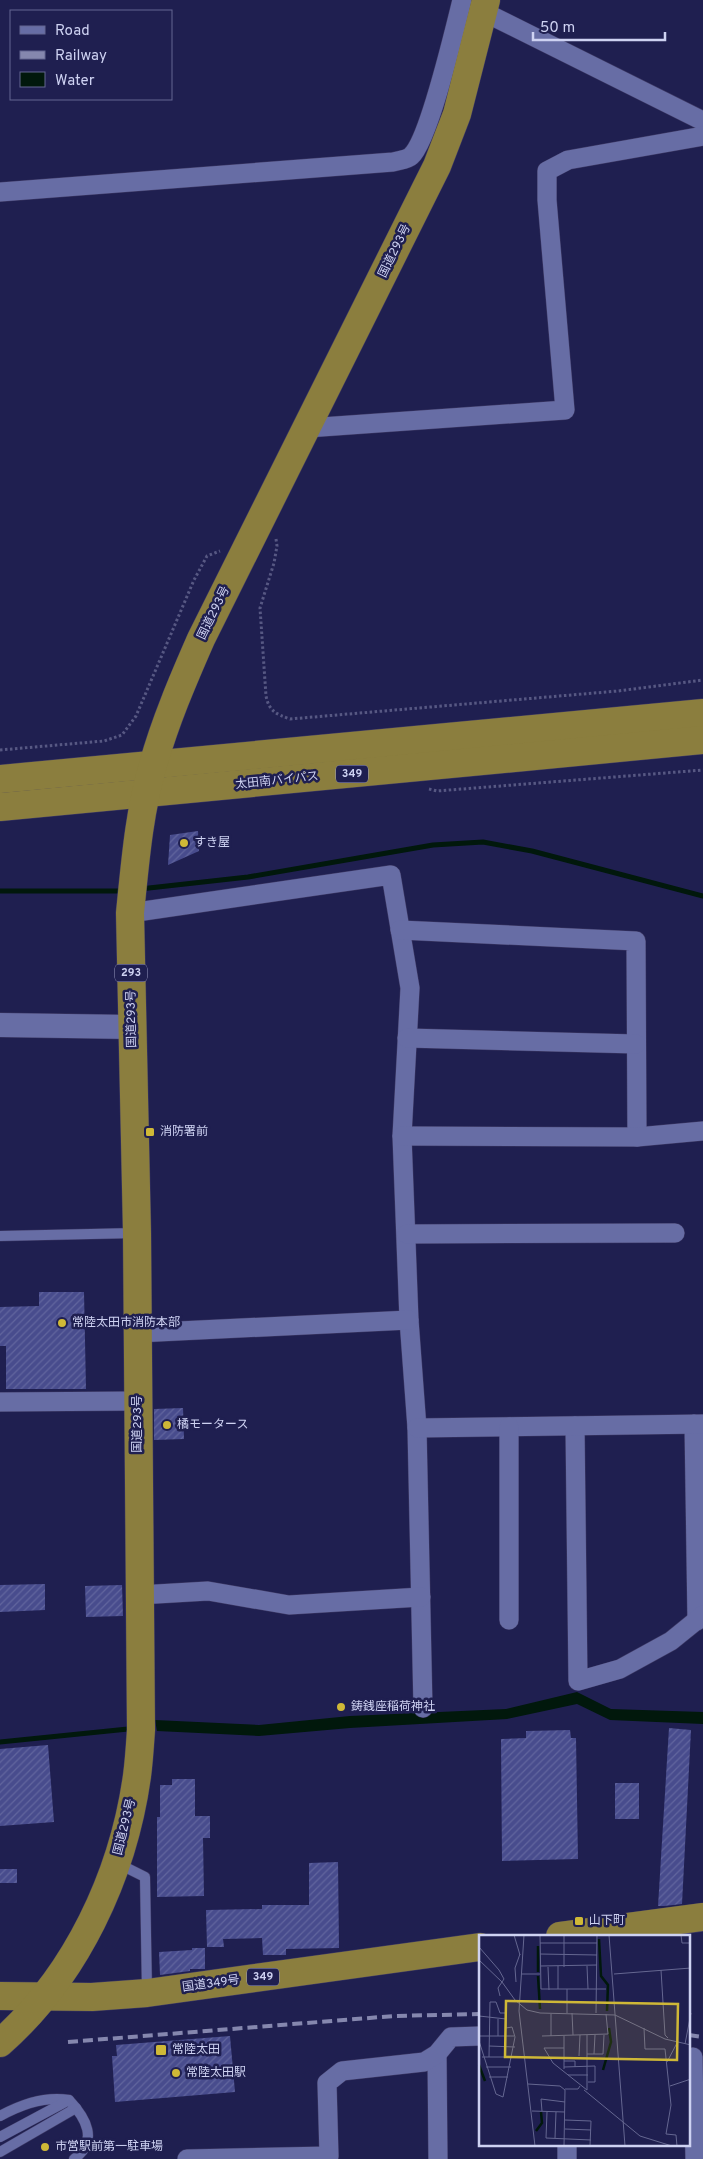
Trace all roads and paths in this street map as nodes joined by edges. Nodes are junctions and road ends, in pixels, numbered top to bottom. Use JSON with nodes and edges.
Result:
{"nodes":[{"id":1,"x":477,"y":4,"type":"edge"},
{"id":2,"x":703,"y":121,"type":"edge"},
{"id":3,"x":703,"y":136,"type":"edge"},
{"id":4,"x":0,"y":192,"type":"edge"},
{"id":5,"x":307,"y":428,"type":"junction"},
{"id":6,"x":263,"y":517,"type":"junction"},
{"id":7,"x":245,"y":552,"type":"junction"},
{"id":8,"x":703,"y":680,"type":"edge"},
{"id":9,"x":703,"y":713,"type":"edge"},
{"id":10,"x":703,"y":740,"type":"edge"},
{"id":11,"x":0,"y":750,"type":"edge"},
{"id":12,"x":153,"y":765,"type":"junction"},
{"id":13,"x":420,"y":767,"type":"junction"},
{"id":14,"x":703,"y":770,"type":"edge"},
{"id":15,"x":0,"y":779,"type":"edge"},
{"id":16,"x":146,"y":794,"type":"junction"},
{"id":17,"x":0,"y":807,"type":"edge"},
{"id":18,"x":130,"y":913,"type":"junction"},
{"id":19,"x":400,"y":930,"type":"junction"},
{"id":20,"x":0,"y":1025,"type":"edge"},
{"id":21,"x":132,"y":1027,"type":"junction"},
{"id":22,"x":407,"y":1038,"type":"junction"},
{"id":23,"x":636,"y":1044,"type":"junction"},
{"id":24,"x":703,"y":1131,"type":"edge"},
{"id":25,"x":402,"y":1136,"type":"junction"},
{"id":26,"x":637,"y":1137,"type":"junction"},
{"id":27,"x":137,"y":1233,"type":"junction"},
{"id":28,"x":675,"y":1233,"type":"dead end"},
{"id":29,"x":407,"y":1234,"type":"junction"},
{"id":30,"x":0,"y":1236,"type":"edge"},
{"id":31,"x":409,"y":1320,"type":"junction"},
{"id":32,"x":138,"y":1333,"type":"junction"},
{"id":33,"x":138,"y":1401,"type":"junction"},
{"id":34,"x":0,"y":1402,"type":"edge"},
{"id":35,"x":698,"y":1424,"type":"edge"},
{"id":36,"x":575,"y":1426,"type":"junction"},
{"id":37,"x":509,"y":1427,"type":"junction"},
{"id":38,"x":417,"y":1428,"type":"junction"},
{"id":39,"x":139,"y":1595,"type":"junction"},
{"id":40,"x":421,"y":1597,"type":"junction"},
{"id":41,"x":700,"y":1618,"type":"edge"},
{"id":42,"x":509,"y":1620,"type":"dead end"},
{"id":43,"x":423,"y":1708,"type":"dead end"},
{"id":44,"x":116,"y":1862,"type":"junction"},
{"id":45,"x":703,"y":1917,"type":"edge"},
{"id":46,"x":568,"y":1935,"type":"edge"},
{"id":47,"x":479,"y":1947,"type":"edge"},
{"id":48,"x":147,"y":1993,"type":"junction"},
{"id":49,"x":0,"y":1996,"type":"edge"},
{"id":50,"x":44,"y":1998,"type":"junction"},
{"id":51,"x":479,"y":2036,"type":"edge"},
{"id":52,"x":0,"y":2043,"type":"edge"},
{"id":53,"x":437,"y":2054,"type":"junction"},
{"id":54,"x":695,"y":2057,"type":"edge"},
{"id":55,"x":73,"y":2104,"type":"junction"},
{"id":56,"x":0,"y":2116,"type":"edge"},
{"id":57,"x":0,"y":2137,"type":"edge"},
{"id":58,"x":567,"y":2146,"type":"edge"},
{"id":59,"x":0,"y":2152,"type":"edge"},
{"id":60,"x":219,"y":2158,"type":"edge"},
{"id":61,"x":329,"y":2158,"type":"edge"},
{"id":62,"x":74,"y":2159,"type":"edge"},
{"id":63,"x":187,"y":2159,"type":"edge"},
{"id":64,"x":438,"y":2159,"type":"edge"},
{"id":65,"x":567,"y":2159,"type":"edge"},
{"id":66,"x":695,"y":2159,"type":"edge"}],
"edges":[{"from":1,"to":2,"type":"street"},
{"from":1,"to":4,"type":"street"},
{"from":1,"to":5,"type":"highway","name":"国道293号","number":"293"},
{"from":3,"to":5,"type":"street"},
{"from":5,"to":6,"type":"highway","name":"国道293号","number":"293"},
{"from":6,"to":7,"type":"highway","name":"国道293号","number":"293"},
{"from":6,"to":8,"type":"path"},
{"from":7,"to":11,"type":"path"},
{"from":7,"to":12,"type":"highway","name":"国道293号","number":"293"},
{"from":9,"to":12,"type":"highway","number":"349"},
{"from":10,"to":13,"type":"highway","name":"太田南バイパス","number":"349"},
{"from":12,"to":15,"type":"highway","number":"349"},
{"from":12,"to":16,"type":"highway","name":"国道293号","number":"293"},
{"from":13,"to":14,"type":"path"},
{"from":13,"to":16,"type":"highway","name":"太田南バイパス","number":"349"},
{"from":16,"to":17,"type":"highway","name":"太田南バイパス","number":"349"},
{"from":16,"to":18,"type":"highway","name":"国道293号","number":"293"},
{"from":18,"to":19,"type":"street"},
{"from":18,"to":21,"type":"highway","name":"国道293号","number":"293"},
{"from":19,"to":22,"type":"street"},
{"from":19,"to":23,"type":"street"},
{"from":20,"to":21,"type":"street"},
{"from":21,"to":27,"type":"highway","name":"国道293号","number":"293"},
{"from":22,"to":23,"type":"street"},
{"from":22,"to":25,"type":"street"},
{"from":23,"to":26,"type":"street"},
{"from":24,"to":26,"type":"street"},
{"from":25,"to":26,"type":"street"},
{"from":25,"to":29,"type":"street"},
{"from":27,"to":30,"type":"lane"},
{"from":27,"to":32,"type":"highway","name":"国道293号","number":"293"},
{"from":28,"to":29,"type":"street"},
{"from":29,"to":31,"type":"street"},
{"from":31,"to":32,"type":"street"},
{"from":31,"to":38,"type":"street"},
{"from":32,"to":33,"type":"highway","name":"国道293号","number":"293"},
{"from":33,"to":34,"type":"street"},
{"from":33,"to":39,"type":"highway","name":"国道293号","number":"293"},
{"from":35,"to":36,"type":"street"},
{"from":35,"to":41,"type":"street"},
{"from":36,"to":37,"type":"street"},
{"from":36,"to":41,"type":"street"},
{"from":37,"to":38,"type":"street"},
{"from":37,"to":42,"type":"street"},
{"from":38,"to":40,"type":"street"},
{"from":39,"to":40,"type":"street"},
{"from":39,"to":44,"type":"highway","name":"国道293号","number":"293"},
{"from":40,"to":43,"type":"street"},
{"from":44,"to":48,"type":"lane"},
{"from":44,"to":50,"type":"highway","name":"国道293号","number":"293"},
{"from":45,"to":46,"type":"highway"},
{"from":47,"to":48,"type":"highway","name":"国道349号","number":"349"},
{"from":48,"to":50,"type":"highway","name":"国道349号","number":"349"},
{"from":49,"to":50,"type":"highway","name":"国道349号","number":"349"},
{"from":50,"to":52,"type":"highway","name":"国道293号","number":"293"},
{"from":51,"to":53,"type":"street"},
{"from":53,"to":61,"type":"street"},
{"from":53,"to":64,"type":"street"},
{"from":54,"to":66,"type":"street"},
{"from":55,"to":56,"type":"lane"},
{"from":55,"to":57,"type":"lane"},
{"from":55,"to":59,"type":"lane"},
{"from":55,"to":62,"type":"lane"},
{"from":58,"to":65,"type":"street"},
{"from":60,"to":61,"type":"street"},
{"from":60,"to":63,"type":"street"}]}
